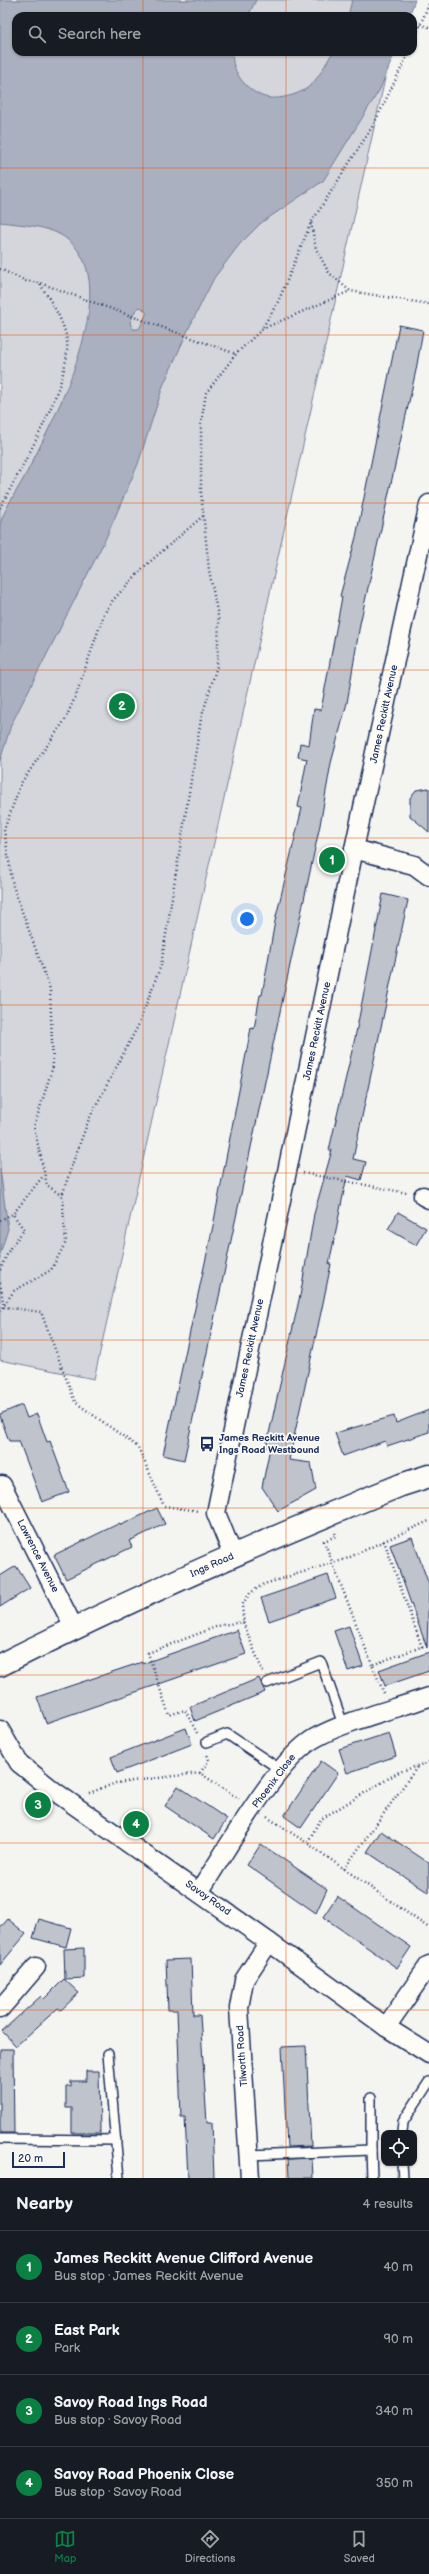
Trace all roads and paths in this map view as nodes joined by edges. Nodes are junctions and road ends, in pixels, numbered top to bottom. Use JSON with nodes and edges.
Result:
{"nodes":[{"id":1,"x":429,"y":4,"type":"edge"},
{"id":2,"x":420,"y":25,"type":"junction"},
{"id":3,"x":429,"y":27,"type":"edge"},
{"id":4,"x":417,"y":32,"type":"edge"},
{"id":5,"x":407,"y":56,"type":"edge"},
{"id":6,"x":311,"y":223,"type":"junction"},
{"id":7,"x":0,"y":269,"type":"edge"},
{"id":8,"x":40,"y":283,"type":"junction"},
{"id":9,"x":350,"y":291,"type":"junction"},
{"id":10,"x":429,"y":304,"type":"edge"},
{"id":11,"x":262,"y":330,"type":"junction"},
{"id":12,"x":236,"y":354,"type":"junction"},
{"id":13,"x":429,"y":504,"type":"edge"},
{"id":14,"x":0,"y":508,"type":"edge"},
{"id":15,"x":203,"y":516,"type":"junction"},
{"id":16,"x":425,"y":540,"type":"edge"},
{"id":17,"x":354,"y":849,"type":"junction"},
{"id":18,"x":429,"y":876,"type":"edge"},
{"id":19,"x":287,"y":1170,"type":"junction"},
{"id":20,"x":44,"y":1175,"type":"junction"},
{"id":21,"x":62,"y":1196,"type":"junction"},
{"id":22,"x":426,"y":1198,"type":"edge"},
{"id":23,"x":13,"y":1214,"type":"junction"},
{"id":24,"x":0,"y":1220,"type":"edge"},
{"id":25,"x":0,"y":1270,"type":"edge"},
{"id":26,"x":0,"y":1283,"type":"edge"},
{"id":27,"x":4,"y":1307,"type":"junction"},
{"id":28,"x":0,"y":1312,"type":"edge"},
{"id":29,"x":429,"y":1476,"type":"edge"},
{"id":30,"x":2,"y":1485,"type":"dead end"},
{"id":31,"x":216,"y":1513,"type":"junction"},
{"id":32,"x":328,"y":1514,"type":"junction"},
{"id":33,"x":429,"y":1521,"type":"edge"},
{"id":34,"x":384,"y":1541,"type":"junction"},
{"id":35,"x":233,"y":1555,"type":"junction"},
{"id":36,"x":332,"y":1563,"type":"junction"},
{"id":37,"x":244,"y":1622,"type":"junction"},
{"id":38,"x":74,"y":1628,"type":"junction"},
{"id":39,"x":429,"y":1644,"type":"edge"},
{"id":40,"x":422,"y":1646,"type":"junction"},
{"id":41,"x":0,"y":1665,"type":"edge"},
{"id":42,"x":372,"y":1665,"type":"junction"},
{"id":43,"x":267,"y":1683,"type":"joint"},
{"id":44,"x":429,"y":1697,"type":"edge"},
{"id":45,"x":390,"y":1710,"type":"junction"},
{"id":46,"x":344,"y":1726,"type":"junction"},
{"id":47,"x":0,"y":1730,"type":"edge"},
{"id":48,"x":204,"y":1742,"type":"junction"},
{"id":49,"x":429,"y":1762,"type":"edge"},
{"id":50,"x":417,"y":1766,"type":"junction"},
{"id":51,"x":281,"y":1770,"type":"junction"},
{"id":52,"x":200,"y":1773,"type":"junction"},
{"id":53,"x":68,"y":1801,"type":"junction"},
{"id":54,"x":254,"y":1808,"type":"junction"},
{"id":55,"x":306,"y":1843,"type":"junction"},
{"id":56,"x":344,"y":1869,"type":"junction"},
{"id":57,"x":199,"y":1892,"type":"junction"},
{"id":58,"x":429,"y":1928,"type":"edge"},
{"id":59,"x":269,"y":1942,"type":"junction"},
{"id":60,"x":429,"y":1966,"type":"edge"},
{"id":61,"x":36,"y":1968,"type":"dead end"},
{"id":62,"x":0,"y":2009,"type":"edge"},
{"id":63,"x":386,"y":2027,"type":"junction"},
{"id":64,"x":108,"y":2054,"type":"dead end"},
{"id":65,"x":429,"y":2054,"type":"edge"},
{"id":66,"x":429,"y":2082,"type":"edge"},
{"id":67,"x":371,"y":2098,"type":"dead end"},
{"id":68,"x":402,"y":2130,"type":"edge"},
{"id":69,"x":0,"y":2139,"type":"edge"},
{"id":70,"x":116,"y":2140,"type":"junction"},
{"id":71,"x":371,"y":2150,"type":"junction"},
{"id":72,"x":249,"y":2155,"type":"junction"},
{"id":73,"x":402,"y":2166,"type":"edge"},
{"id":74,"x":119,"y":2178,"type":"edge"},
{"id":75,"x":250,"y":2178,"type":"edge"},
{"id":76,"x":372,"y":2178,"type":"edge"},
{"id":77,"x":403,"y":2178,"type":"edge"}],
"edges":[{"from":1,"to":2,"type":"path"},
{"from":2,"to":3,"type":"path"},
{"from":2,"to":4,"type":"path"},
{"from":5,"to":6,"type":"path"},
{"from":6,"to":9,"type":"path"},
{"from":6,"to":11,"type":"path"},
{"from":7,"to":8,"type":"path"},
{"from":8,"to":12,"type":"path"},
{"from":8,"to":14,"type":"path"},
{"from":9,"to":10,"type":"path"},
{"from":9,"to":11,"type":"path"},
{"from":11,"to":12,"type":"path"},
{"from":12,"to":15,"type":"path"},
{"from":13,"to":16,"type":"street","name":"James Reckitt Avenue"},
{"from":15,"to":20,"type":"path"},
{"from":15,"to":21,"type":"path"},
{"from":16,"to":17,"type":"street","name":"James Reckitt Avenue"},
{"from":17,"to":18,"type":"street"},
{"from":17,"to":19,"type":"street","name":"James Reckitt Avenue"},
{"from":19,"to":22,"type":"path"},
{"from":19,"to":31,"type":"street","name":"James Reckitt Avenue"},
{"from":20,"to":21,"type":"path"},
{"from":20,"to":23,"type":"path"},
{"from":21,"to":27,"type":"path"},
{"from":23,"to":24,"type":"path"},
{"from":23,"to":25,"type":"path"},
{"from":26,"to":27,"type":"path"},
{"from":27,"to":28,"type":"path"},
{"from":27,"to":31,"type":"path"},
{"from":29,"to":32,"type":"street","name":"Ings Road"},
{"from":30,"to":38,"type":"street","name":"Lawrence Avenue"},
{"from":31,"to":35,"type":"street"},
{"from":32,"to":35,"type":"street","name":"Ings Road"},
{"from":32,"to":36,"type":"path"},
{"from":33,"to":34,"type":"path"},
{"from":34,"to":36,"type":"path"},
{"from":34,"to":40,"type":"path"},
{"from":35,"to":38,"type":"street","name":"Ings Road"},
{"from":36,"to":37,"type":"path"},
{"from":36,"to":42,"type":"path"},
{"from":37,"to":43,"type":"path"},
{"from":37,"to":48,"type":"path"},
{"from":38,"to":41,"type":"street","name":"Ings Road"},
{"from":39,"to":40,"type":"path"},
{"from":40,"to":42,"type":"path"},
{"from":42,"to":45,"type":"path"},
{"from":43,"to":46,"type":"lane"},
{"from":44,"to":45,"type":"street","name":"Phoenix Close"},
{"from":45,"to":46,"type":"street","name":"Phoenix Close"},
{"from":46,"to":51,"type":"street","name":"Phoenix Close"},
{"from":47,"to":53,"type":"street","name":"Savoy Road"},
{"from":48,"to":51,"type":"lane"},
{"from":48,"to":52,"type":"path"},
{"from":49,"to":50,"type":"path"},
{"from":50,"to":55,"type":"path"},
{"from":50,"to":56,"type":"path"},
{"from":51,"to":54,"type":"street","name":"Phoenix Close"},
{"from":52,"to":53,"type":"path"},
{"from":52,"to":54,"type":"path"},
{"from":53,"to":57,"type":"street","name":"Savoy Road"},
{"from":54,"to":55,"type":"path"},
{"from":54,"to":57,"type":"street","name":"Phoenix Close"},
{"from":55,"to":56,"type":"path"},
{"from":56,"to":58,"type":"path"},
{"from":57,"to":59,"type":"street","name":"Savoy Road"},
{"from":59,"to":63,"type":"street","name":"Savoy Road"},
{"from":59,"to":72,"type":"street","name":"Tilworth Road"},
{"from":60,"to":63,"type":"street"},
{"from":61,"to":62,"type":"street"},
{"from":63,"to":65,"type":"street","name":"Savoy Road"},
{"from":64,"to":70,"type":"lane"},
{"from":66,"to":68,"type":"lane"},
{"from":67,"to":71,"type":"lane"},
{"from":69,"to":70,"type":"lane"},
{"from":70,"to":74,"type":"lane"},
{"from":71,"to":72,"type":"lane"},
{"from":71,"to":76,"type":"lane"},
{"from":72,"to":75,"type":"street","name":"Tilworth Road"},
{"from":73,"to":77,"type":"lane"}]}
